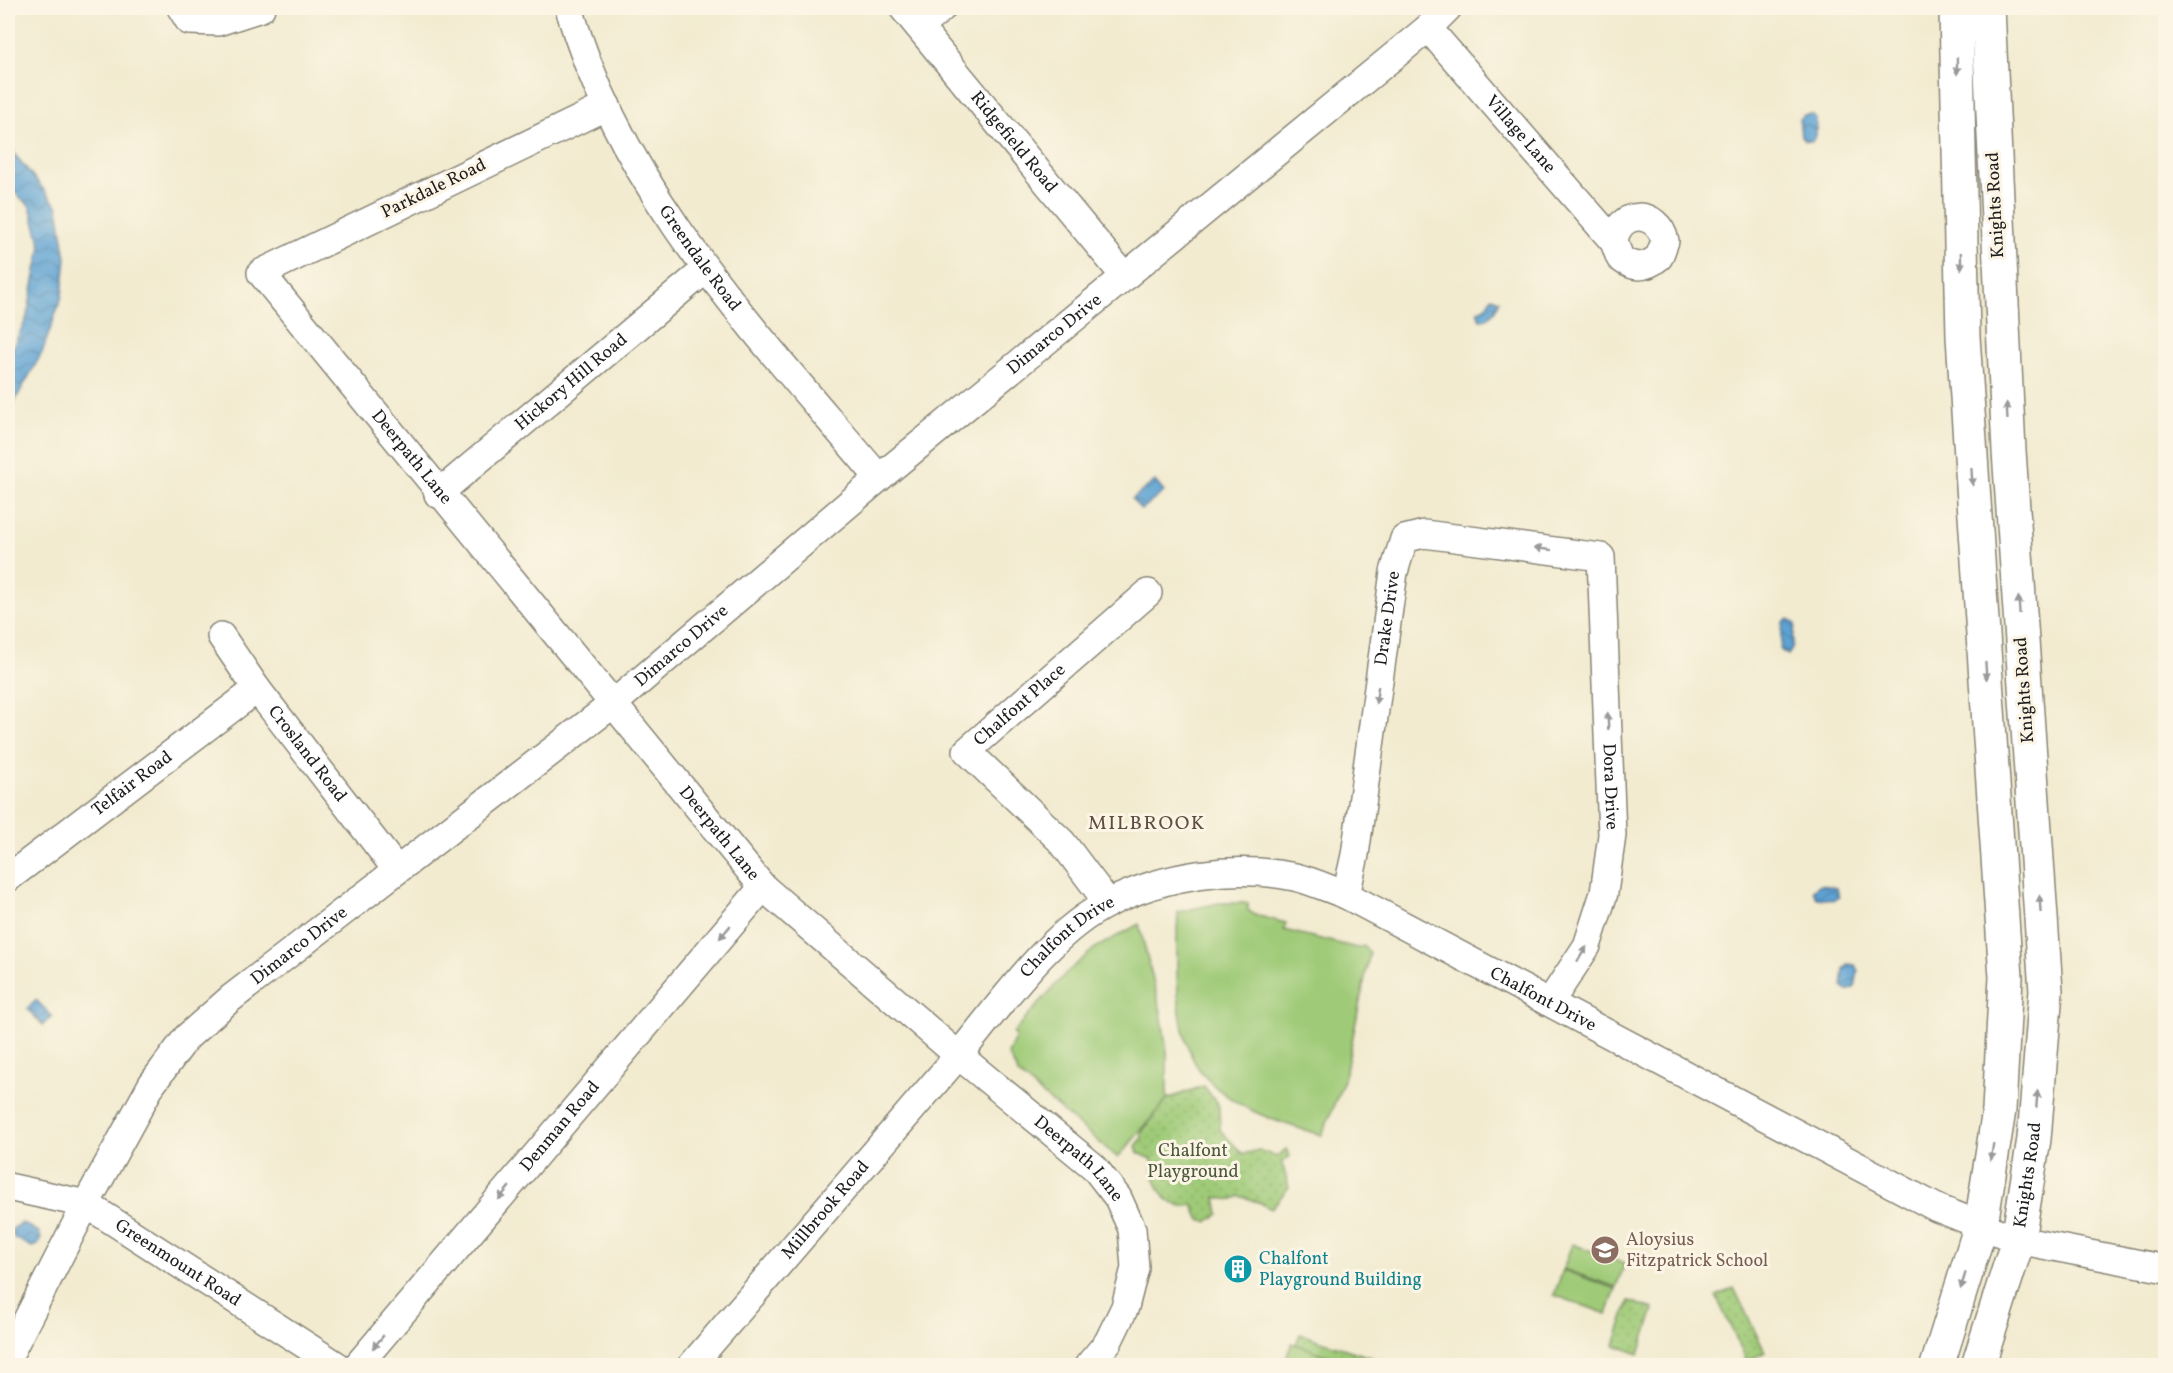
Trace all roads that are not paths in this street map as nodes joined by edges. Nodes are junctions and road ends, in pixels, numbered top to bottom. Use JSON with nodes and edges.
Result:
{"nodes":[{"id":1,"x":261,"y":8,"type":"edge"},
{"id":2,"x":569,"y":8,"type":"edge"},
{"id":3,"x":942,"y":8,"type":"edge"},
{"id":4,"x":1448,"y":8,"type":"edge"},
{"id":5,"x":1956,"y":8,"type":"edge"},
{"id":6,"x":1988,"y":8,"type":"edge"},
{"id":7,"x":182,"y":10,"type":"edge"},
{"id":8,"x":911,"y":17,"type":"edge"},
{"id":9,"x":1428,"y":28,"type":"junction"},
{"id":10,"x":607,"y":106,"type":"junction"},
{"id":11,"x":1614,"y":242,"type":"dead end"},
{"id":12,"x":705,"y":270,"type":"junction"},
{"id":13,"x":261,"y":273,"type":"joint"},
{"id":14,"x":1125,"y":277,"type":"junction"},
{"id":15,"x":879,"y":478,"type":"junction"},
{"id":16,"x":438,"y":494,"type":"junction"},
{"id":17,"x":1601,"y":557,"type":"joint"},
{"id":18,"x":1148,"y":593,"type":"dead end"},
{"id":19,"x":220,"y":636,"type":"dead end"},
{"id":20,"x":257,"y":689,"type":"junction"},
{"id":21,"x":613,"y":704,"type":"junction"},
{"id":22,"x":396,"y":870,"type":"junction"},
{"id":23,"x":8,"y":878,"type":"edge"},
{"id":24,"x":763,"y":887,"type":"junction"},
{"id":25,"x":1346,"y":895,"type":"junction"},
{"id":26,"x":1108,"y":903,"type":"junction"},
{"id":27,"x":1550,"y":1002,"type":"junction"},
{"id":28,"x":958,"y":1055,"type":"junction"},
{"id":29,"x":8,"y":1186,"type":"edge"},
{"id":30,"x":86,"y":1204,"type":"junction"},
{"id":31,"x":1981,"y":1225,"type":"junction"},
{"id":32,"x":2018,"y":1240,"type":"junction"},
{"id":33,"x":2166,"y":1269,"type":"edge"},
{"id":34,"x":8,"y":1357,"type":"edge"},
{"id":35,"x":338,"y":1365,"type":"edge"},
{"id":36,"x":357,"y":1365,"type":"edge"},
{"id":37,"x":691,"y":1365,"type":"edge"},
{"id":38,"x":1088,"y":1365,"type":"edge"},
{"id":39,"x":1937,"y":1365,"type":"edge"},
{"id":40,"x":1978,"y":1365,"type":"edge"}],
"edges":[{"from":1,"to":7,"type":"street"},
{"from":2,"to":10,"type":"street","name":"Greendale Road"},
{"from":3,"to":8,"type":"street"},
{"from":4,"to":9,"type":"street","name":"Dimarco Drive"},
{"from":5,"to":31,"type":"main road","name":"Knights Road","one_way":true},
{"from":32,"to":6,"type":"main road","name":"Knights Road","one_way":true},
{"from":8,"to":14,"type":"street","name":"Ridgefield Road"},
{"from":9,"to":11,"type":"street","name":"Village Lane"},
{"from":9,"to":14,"type":"street","name":"Dimarco Drive"},
{"from":10,"to":12,"type":"street","name":"Greendale Road"},
{"from":10,"to":13,"type":"street","name":"Parkdale Road"},
{"from":12,"to":15,"type":"street","name":"Greendale Road"},
{"from":12,"to":16,"type":"street","name":"Hickory Hill Road"},
{"from":13,"to":16,"type":"street","name":"Deerpath Lane"},
{"from":14,"to":15,"type":"street","name":"Dimarco Drive"},
{"from":15,"to":21,"type":"street","name":"Dimarco Drive"},
{"from":16,"to":21,"type":"street","name":"Deerpath Lane"},
{"from":17,"to":25,"type":"street","name":"Drake Drive","one_way":true},
{"from":27,"to":17,"type":"street","name":"Dora Drive","one_way":true},
{"from":18,"to":26,"type":"street","name":"Chalfont Place"},
{"from":19,"to":20,"type":"street","name":"Crosland Road"},
{"from":20,"to":22,"type":"street","name":"Crosland Road"},
{"from":20,"to":23,"type":"street","name":"Telfair Road"},
{"from":21,"to":22,"type":"street","name":"Dimarco Drive"},
{"from":21,"to":24,"type":"street","name":"Deerpath Lane"},
{"from":22,"to":30,"type":"street","name":"Dimarco Drive"},
{"from":24,"to":28,"type":"street","name":"Deerpath Lane"},
{"from":24,"to":36,"type":"street","name":"Denman Road","one_way":true},
{"from":25,"to":26,"type":"street","name":"Chalfont Drive"},
{"from":25,"to":27,"type":"street","name":"Chalfont Drive"},
{"from":26,"to":28,"type":"street","name":"Chalfont Drive"},
{"from":27,"to":31,"type":"street","name":"Chalfont Drive"},
{"from":28,"to":37,"type":"street","name":"Millbrook Road"},
{"from":28,"to":38,"type":"street","name":"Deerpath Lane"},
{"from":29,"to":30,"type":"street","name":"Greenmount Road"},
{"from":30,"to":34,"type":"street","name":"Dimarco Drive"},
{"from":30,"to":35,"type":"street","name":"Greenmount Road"},
{"from":31,"to":32,"type":"street","name":"Chalfont Drive"},
{"from":31,"to":39,"type":"main road","name":"Knights Road","one_way":true},
{"from":32,"to":33,"type":"street","name":"Chalfont Drive"},
{"from":32,"to":40,"type":"main road","name":"Knights Road"}]}
